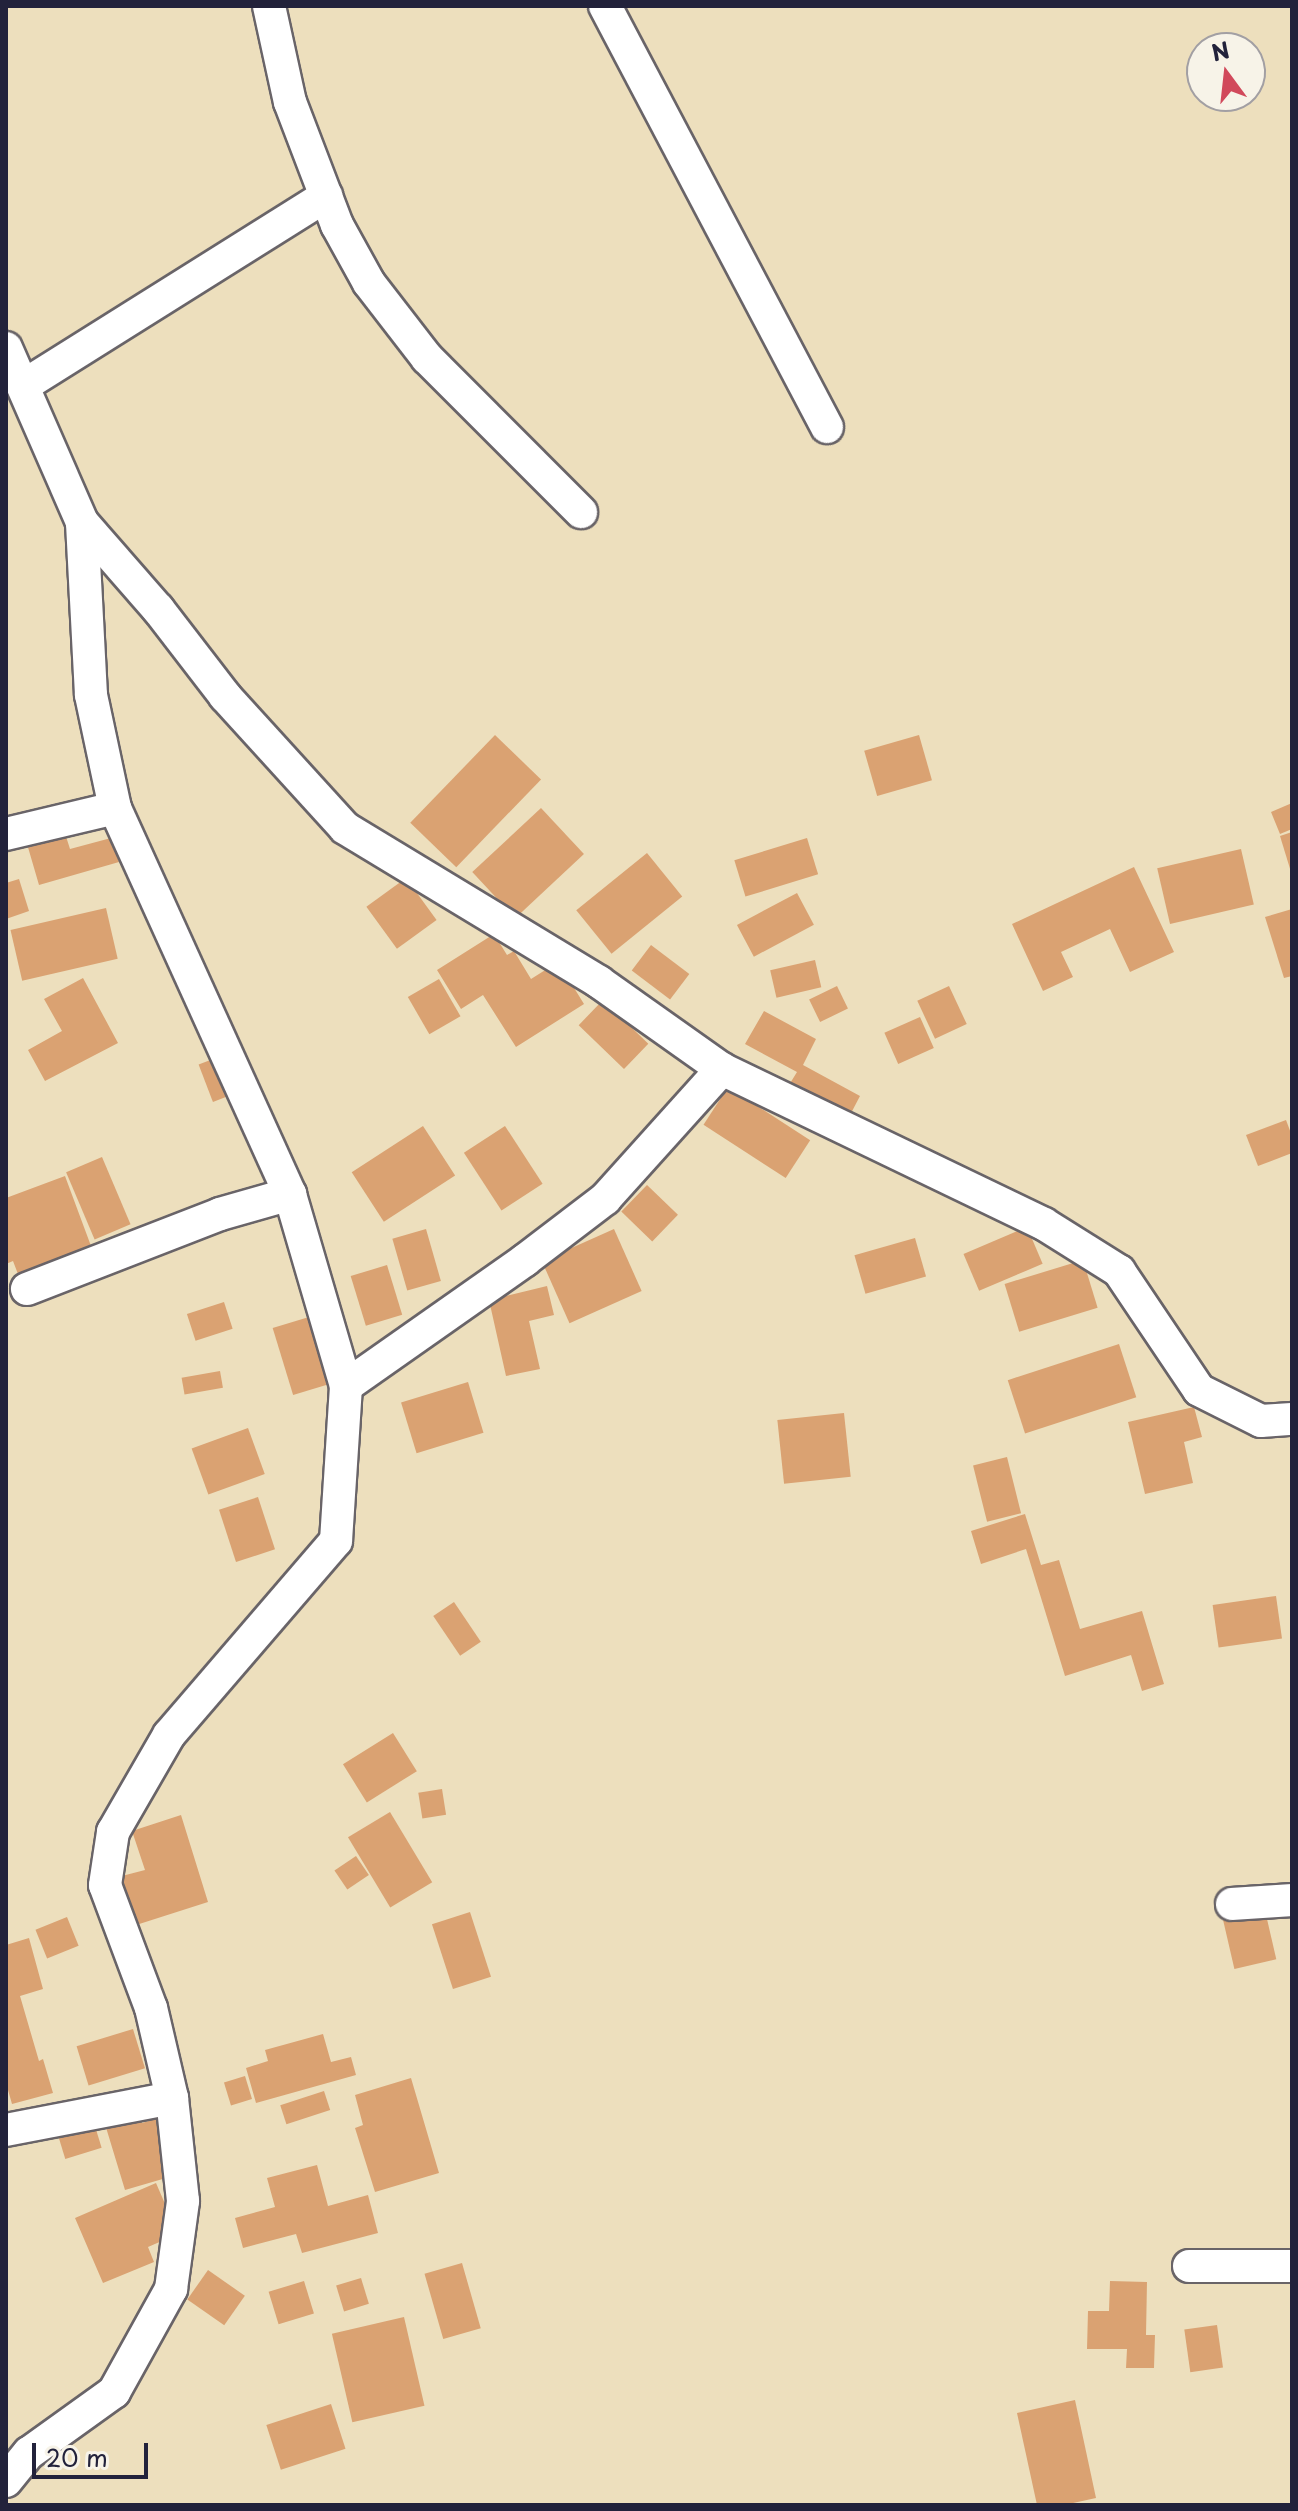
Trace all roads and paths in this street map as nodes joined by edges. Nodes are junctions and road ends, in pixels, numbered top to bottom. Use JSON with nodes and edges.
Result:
{"nodes":[{"id":1,"x":269,"y":6,"type":"edge"},
{"id":2,"x":605,"y":6,"type":"edge"},
{"id":3,"x":326,"y":196,"type":"junction"},
{"id":4,"x":6,"y":348,"type":"edge"},
{"id":5,"x":23,"y":386,"type":"junction"},
{"id":6,"x":827,"y":427,"type":"dead end"},
{"id":7,"x":581,"y":512,"type":"dead end"},
{"id":8,"x":82,"y":522,"type":"junction"},
{"id":9,"x":115,"y":808,"type":"junction"},
{"id":10,"x":6,"y":834,"type":"edge"},
{"id":11,"x":722,"y":1069,"type":"junction"},
{"id":12,"x":290,"y":1194,"type":"junction"},
{"id":13,"x":27,"y":1289,"type":"dead end"},
{"id":14,"x":346,"y":1386,"type":"junction"},
{"id":15,"x":1292,"y":1419,"type":"edge"},
{"id":16,"x":1292,"y":1900,"type":"edge"},
{"id":17,"x":1232,"y":1904,"type":"dead end"},
{"id":18,"x":172,"y":2098,"type":"junction"},
{"id":19,"x":6,"y":2130,"type":"edge"},
{"id":20,"x":1189,"y":2266,"type":"dead end"},
{"id":21,"x":1292,"y":2266,"type":"edge"},
{"id":22,"x":6,"y":2481,"type":"edge"}],
"edges":[{"from":1,"to":3,"type":"street"},
{"from":2,"to":6,"type":"street"},
{"from":3,"to":5,"type":"street"},
{"from":3,"to":7,"type":"street"},
{"from":4,"to":5,"type":"street"},
{"from":5,"to":8,"type":"street"},
{"from":8,"to":9,"type":"street"},
{"from":8,"to":11,"type":"street"},
{"from":9,"to":10,"type":"street"},
{"from":9,"to":12,"type":"street"},
{"from":11,"to":14,"type":"street"},
{"from":11,"to":15,"type":"street"},
{"from":12,"to":13,"type":"street"},
{"from":12,"to":14,"type":"street"},
{"from":14,"to":18,"type":"street"},
{"from":16,"to":17,"type":"street"},
{"from":18,"to":19,"type":"street"},
{"from":18,"to":22,"type":"street"},
{"from":20,"to":21,"type":"street"}]}
